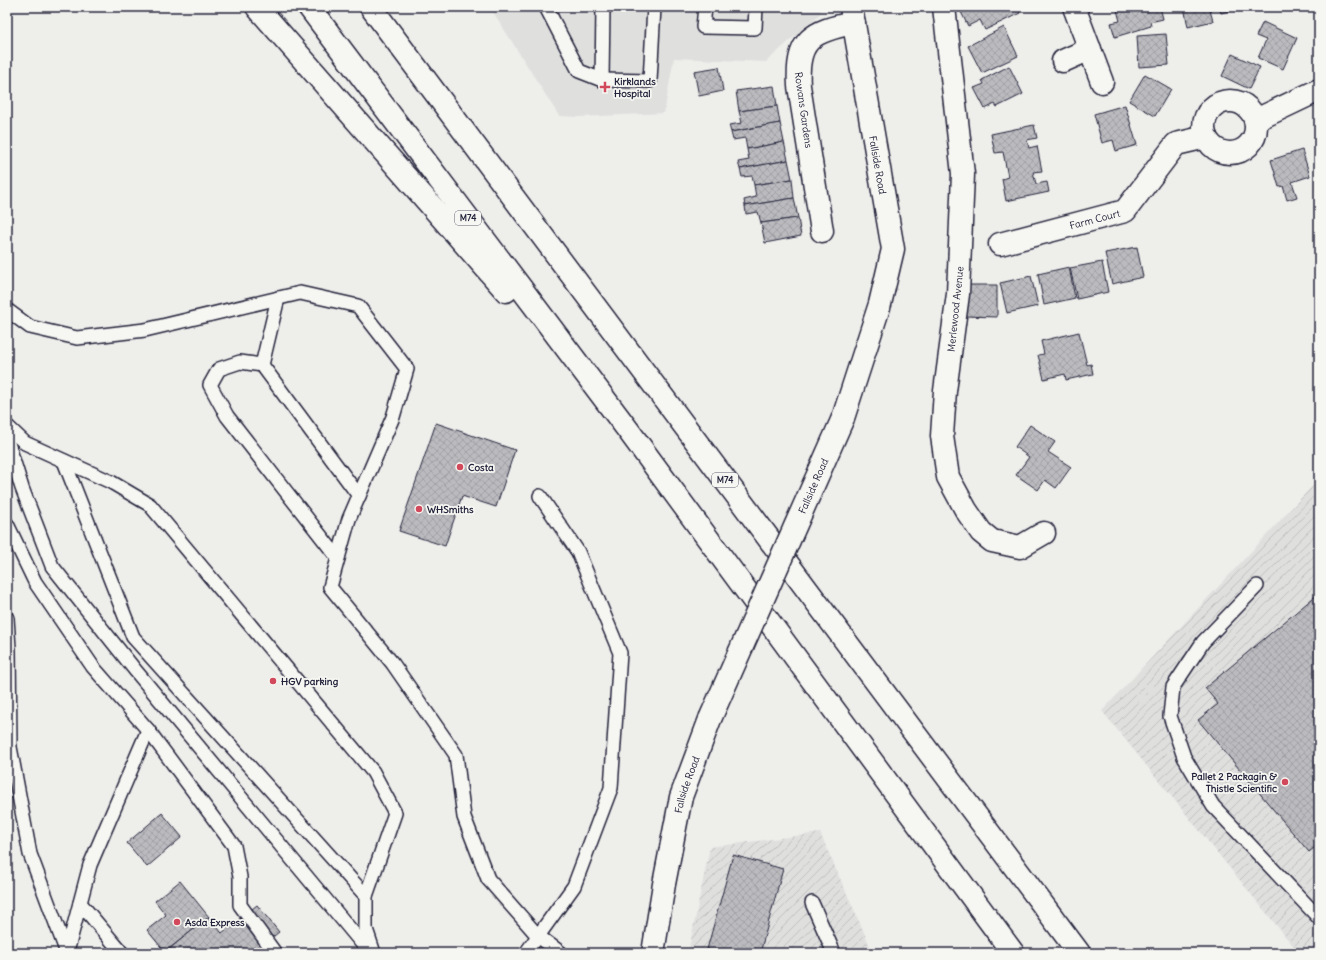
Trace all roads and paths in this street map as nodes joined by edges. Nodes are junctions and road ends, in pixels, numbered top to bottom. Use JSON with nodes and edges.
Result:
{"nodes":[{"id":1,"x":257,"y":7,"type":"edge"},
{"id":2,"x":309,"y":7,"type":"edge"},
{"id":3,"x":371,"y":7,"type":"edge"},
{"id":4,"x":546,"y":7,"type":"edge"},
{"id":5,"x":603,"y":7,"type":"edge"},
{"id":6,"x":654,"y":7,"type":"edge"},
{"id":7,"x":705,"y":7,"type":"edge"},
{"id":8,"x":756,"y":7,"type":"edge"},
{"id":9,"x":944,"y":7,"type":"edge"},
{"id":10,"x":1074,"y":7,"type":"edge"},
{"id":11,"x":853,"y":15,"type":"edge"},
{"id":12,"x":1090,"y":49,"type":"junction"},
{"id":13,"x":1063,"y":61,"type":"dead end"},
{"id":14,"x":602,"y":80,"type":"junction"},
{"id":15,"x":1102,"y":82,"type":"dead end"},
{"id":16,"x":1319,"y":90,"type":"edge"},
{"id":17,"x":1256,"y":120,"type":"junction"},
{"id":18,"x":1206,"y":137,"type":"junction"},
{"id":19,"x":822,"y":231,"type":"dead end"},
{"id":20,"x":1000,"y":244,"type":"dead end"},
{"id":21,"x":278,"y":298,"type":"junction"},
{"id":22,"x":7,"y":310,"type":"edge"},
{"id":23,"x":262,"y":365,"type":"junction"},
{"id":24,"x":7,"y":426,"type":"edge"},
{"id":25,"x":628,"y":430,"type":"junction"},
{"id":26,"x":7,"y":440,"type":"edge"},
{"id":27,"x":64,"y":461,"type":"junction"},
{"id":28,"x":359,"y":496,"type":"junction"},
{"id":29,"x":540,"y":496,"type":"dead end"},
{"id":30,"x":7,"y":524,"type":"edge"},
{"id":31,"x":1044,"y":533,"type":"dead end"},
{"id":32,"x":338,"y":558,"type":"junction"},
{"id":33,"x":1256,"y":586,"type":"dead end"},
{"id":34,"x":7,"y":618,"type":"edge"},
{"id":35,"x":148,"y":730,"type":"junction"},
{"id":36,"x":366,"y":896,"type":"junction"},
{"id":37,"x":80,"y":903,"type":"junction"},
{"id":38,"x":812,"y":903,"type":"dead end"},
{"id":39,"x":1319,"y":918,"type":"edge"},
{"id":40,"x":538,"y":936,"type":"junction"},
{"id":41,"x":67,"y":953,"type":"edge"},
{"id":42,"x":122,"y":953,"type":"edge"},
{"id":43,"x":275,"y":953,"type":"edge"},
{"id":44,"x":370,"y":953,"type":"edge"},
{"id":45,"x":374,"y":953,"type":"edge"},
{"id":46,"x":526,"y":953,"type":"edge"},
{"id":47,"x":562,"y":953,"type":"edge"},
{"id":48,"x":653,"y":953,"type":"edge"},
{"id":49,"x":834,"y":953,"type":"edge"},
{"id":50,"x":1013,"y":953,"type":"edge"},
{"id":51,"x":1079,"y":953,"type":"edge"}],
"edges":[{"from":1,"to":25,"type":"main road"},
{"from":2,"to":25,"type":"main road","number":"M74"},
{"from":3,"to":51,"type":"main road","number":"M74"},
{"from":4,"to":14,"type":"lane"},
{"from":5,"to":14,"type":"lane"},
{"from":6,"to":14,"type":"lane"},
{"from":7,"to":8,"type":"lane"},
{"from":9,"to":31,"type":"main road","name":"Merlewood Avenue"},
{"from":10,"to":12,"type":"main road"},
{"from":11,"to":19,"type":"main road","name":"Rowans Gardens"},
{"from":11,"to":48,"type":"main road","name":"Fallside Road","bridge":true},
{"from":12,"to":13,"type":"main road"},
{"from":12,"to":15,"type":"main road"},
{"from":16,"to":17,"type":"main road"},
{"from":17,"to":18,"type":"main road"},
{"from":17,"to":18,"type":"main road"},
{"from":18,"to":20,"type":"main road","name":"Farm Court"},
{"from":21,"to":22,"type":"lane"},
{"from":21,"to":23,"type":"lane"},
{"from":21,"to":28,"type":"lane"},
{"from":23,"to":28,"type":"lane"},
{"from":23,"to":32,"type":"lane"},
{"from":24,"to":27,"type":"lane"},
{"from":25,"to":50,"type":"main road","number":"M74"},
{"from":26,"to":44,"type":"lane"},
{"from":27,"to":36,"type":"lane"},
{"from":27,"to":36,"type":"lane"},
{"from":28,"to":32,"type":"lane"},
{"from":29,"to":40,"type":"lane"},
{"from":30,"to":35,"type":"lane"},
{"from":32,"to":40,"type":"lane"},
{"from":33,"to":39,"type":"lane"},
{"from":34,"to":41,"type":"lane"},
{"from":35,"to":37,"type":"lane"},
{"from":35,"to":43,"type":"lane"},
{"from":36,"to":45,"type":"lane"},
{"from":37,"to":41,"type":"lane"},
{"from":37,"to":42,"type":"lane"},
{"from":38,"to":49,"type":"lane"},
{"from":40,"to":46,"type":"lane"},
{"from":40,"to":47,"type":"lane"}]}
